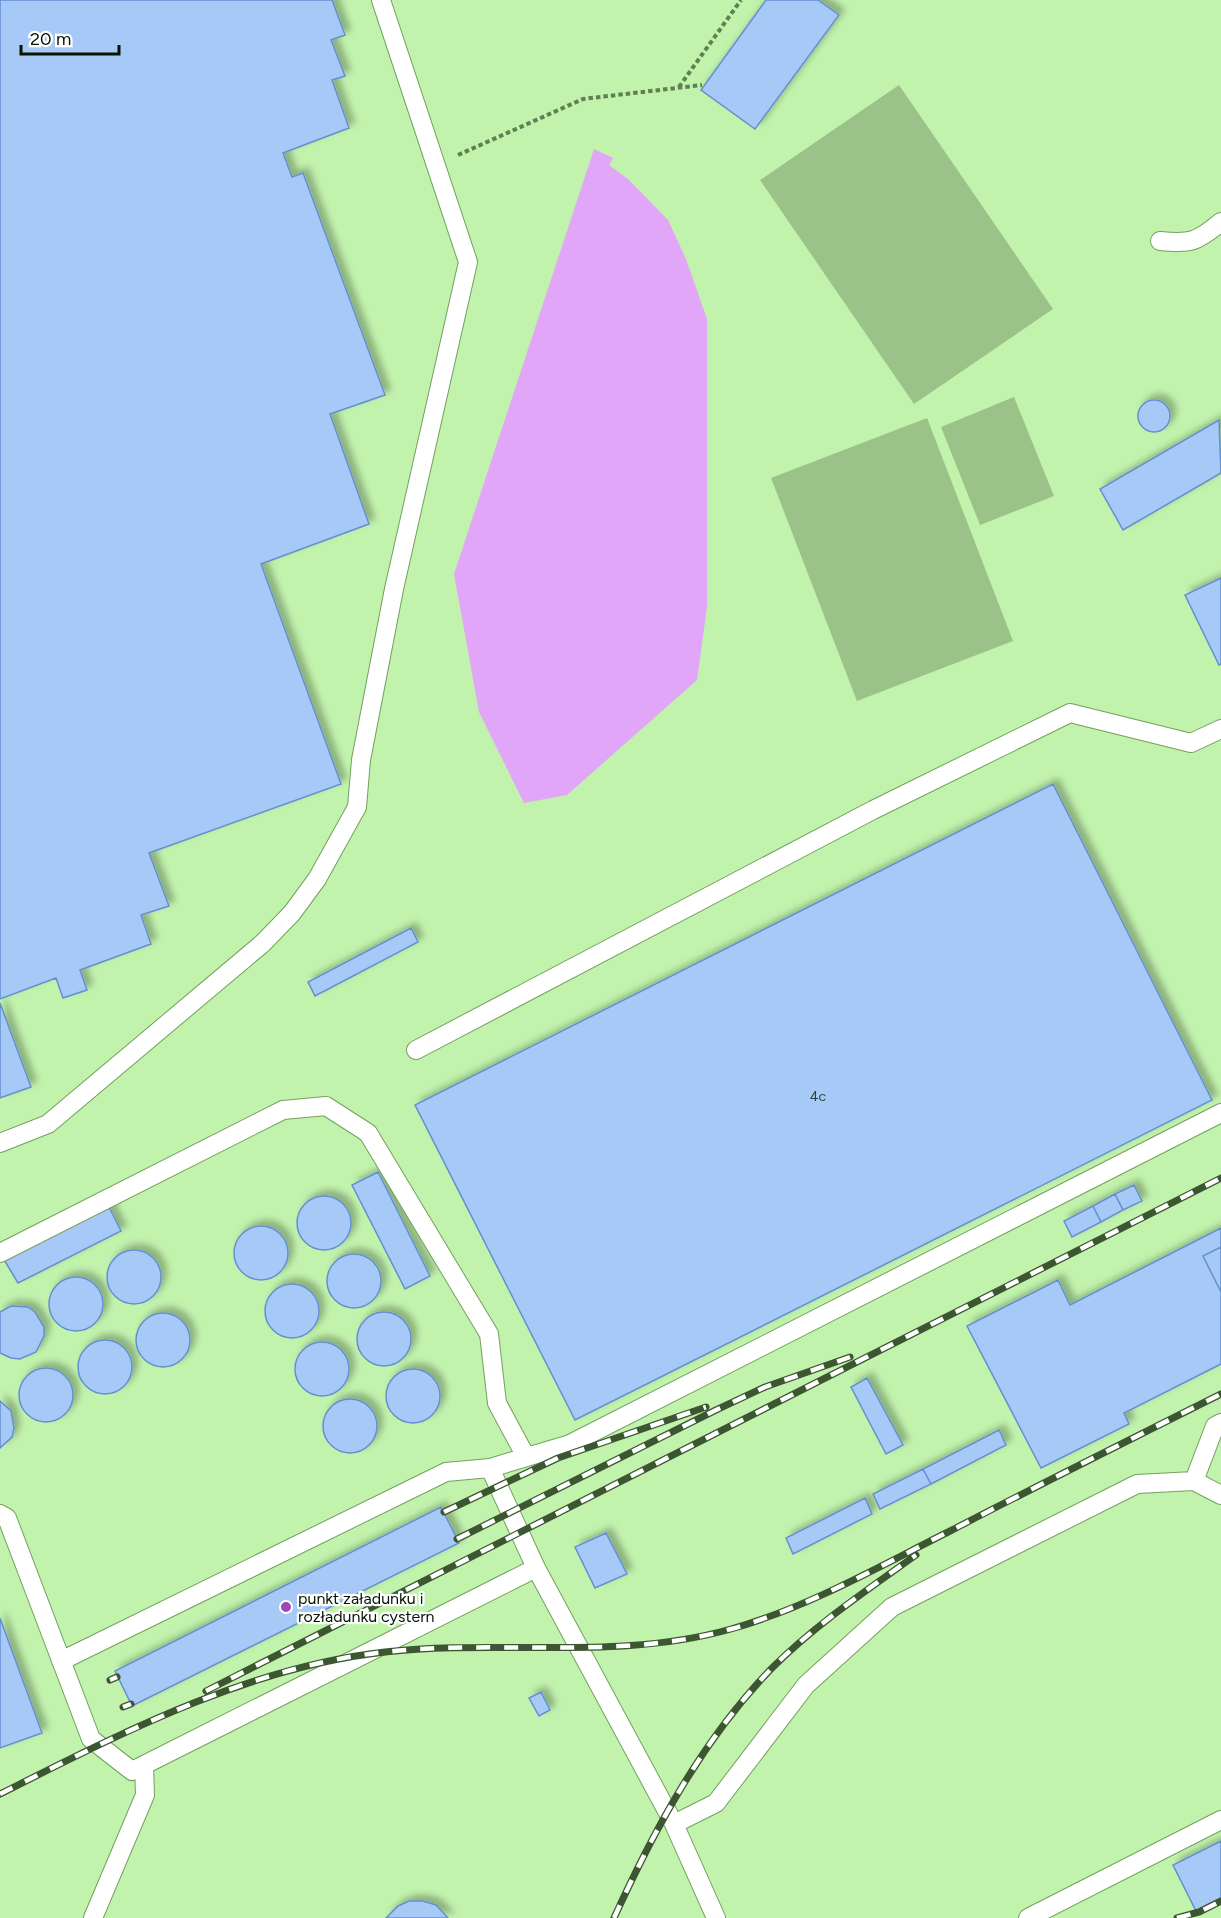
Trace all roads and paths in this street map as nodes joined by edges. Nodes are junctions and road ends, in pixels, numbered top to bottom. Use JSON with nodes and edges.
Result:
{"nodes":[{"id":1,"x":381,"y":0,"type":"edge"},
{"id":2,"x":741,"y":0,"type":"edge"},
{"id":3,"x":702,"y":85,"type":"dead end"},
{"id":4,"x":679,"y":88,"type":"junction"},
{"id":5,"x":435,"y":165,"type":"junction"},
{"id":6,"x":1221,"y":222,"type":"edge"},
{"id":7,"x":1160,"y":241,"type":"dead end"},
{"id":8,"x":1221,"y":729,"type":"edge"},
{"id":9,"x":416,"y":1050,"type":"dead end"},
{"id":10,"x":1221,"y":1113,"type":"edge"},
{"id":11,"x":0,"y":1143,"type":"edge"},
{"id":12,"x":0,"y":1253,"type":"edge"},
{"id":13,"x":1221,"y":1423,"type":"edge"},
{"id":14,"x":526,"y":1457,"type":"junction"},
{"id":15,"x":490,"y":1468,"type":"junction"},
{"id":16,"x":1194,"y":1481,"type":"junction"},
{"id":17,"x":1221,"y":1495,"type":"edge"},
{"id":18,"x":0,"y":1514,"type":"edge"},
{"id":19,"x":536,"y":1568,"type":"junction"},
{"id":20,"x":61,"y":1661,"type":"junction"},
{"id":21,"x":144,"y":1765,"type":"junction"},
{"id":22,"x":1221,"y":1820,"type":"edge"},
{"id":23,"x":674,"y":1824,"type":"junction"},
{"id":24,"x":93,"y":1918,"type":"edge"},
{"id":25,"x":716,"y":1918,"type":"edge"},
{"id":26,"x":1028,"y":1918,"type":"edge"}],
"edges":[{"from":1,"to":5,"type":"lane"},
{"from":2,"to":4,"type":"path"},
{"from":3,"to":4,"type":"path"},
{"from":4,"to":5,"type":"path"},
{"from":5,"to":11,"type":"lane"},
{"from":6,"to":7,"type":"lane"},
{"from":8,"to":9,"type":"lane"},
{"from":10,"to":14,"type":"lane"},
{"from":12,"to":14,"type":"lane"},
{"from":13,"to":16,"type":"lane"},
{"from":14,"to":15,"type":"lane"},
{"from":15,"to":19,"type":"lane"},
{"from":15,"to":20,"type":"lane"},
{"from":16,"to":17,"type":"lane"},
{"from":16,"to":23,"type":"lane"},
{"from":18,"to":20,"type":"lane"},
{"from":19,"to":21,"type":"lane"},
{"from":19,"to":23,"type":"lane"},
{"from":20,"to":21,"type":"lane"},
{"from":21,"to":24,"type":"lane"},
{"from":22,"to":26,"type":"lane"},
{"from":23,"to":25,"type":"lane"}]}
